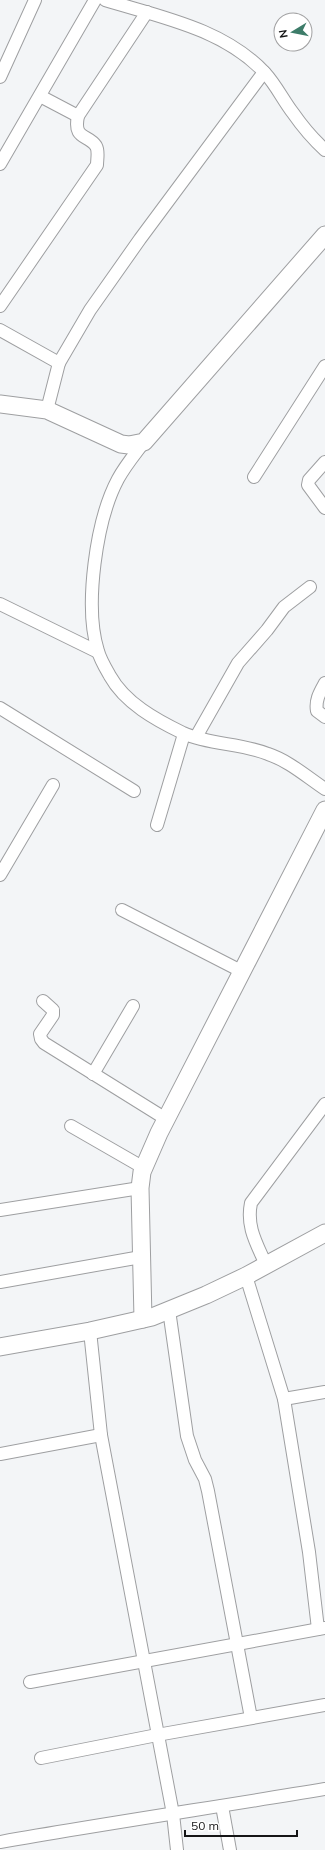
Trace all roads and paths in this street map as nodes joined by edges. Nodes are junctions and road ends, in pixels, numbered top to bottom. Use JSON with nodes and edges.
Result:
{"nodes":[{"id":1,"x":35,"y":0,"type":"edge"},
{"id":2,"x":95,"y":0,"type":"edge"},
{"id":3,"x":106,"y":0,"type":"edge"},
{"id":4,"x":147,"y":12,"type":"junction"},
{"id":5,"x":264,"y":72,"type":"junction"},
{"id":6,"x":0,"y":77,"type":"edge"},
{"id":7,"x":40,"y":96,"type":"junction"},
{"id":8,"x":78,"y":116,"type":"junction"},
{"id":9,"x":325,"y":150,"type":"edge"},
{"id":10,"x":0,"y":164,"type":"edge"},
{"id":11,"x":325,"y":235,"type":"edge"},
{"id":12,"x":0,"y":306,"type":"edge"},
{"id":13,"x":0,"y":330,"type":"edge"},
{"id":14,"x":59,"y":363,"type":"junction"},
{"id":15,"x":325,"y":366,"type":"edge"},
{"id":16,"x":0,"y":404,"type":"edge"},
{"id":17,"x":47,"y":410,"type":"junction"},
{"id":18,"x":144,"y":442,"type":"junction"},
{"id":19,"x":325,"y":462,"type":"edge"},
{"id":20,"x":254,"y":477,"type":"dead end"},
{"id":21,"x":325,"y":508,"type":"edge"},
{"id":22,"x":310,"y":587,"type":"dead end"},
{"id":23,"x":0,"y":604,"type":"edge"},
{"id":24,"x":98,"y":652,"type":"junction"},
{"id":25,"x":325,"y":683,"type":"edge"},
{"id":26,"x":0,"y":708,"type":"edge"},
{"id":27,"x":325,"y":717,"type":"edge"},
{"id":28,"x":190,"y":735,"type":"junction"},
{"id":29,"x":53,"y":785,"type":"dead end"},
{"id":30,"x":325,"y":789,"type":"edge"},
{"id":31,"x":134,"y":791,"type":"dead end"},
{"id":32,"x":325,"y":810,"type":"edge"},
{"id":33,"x":157,"y":825,"type":"dead end"},
{"id":34,"x":0,"y":875,"type":"edge"},
{"id":35,"x":122,"y":910,"type":"dead end"},
{"id":36,"x":243,"y":972,"type":"junction"},
{"id":37,"x":43,"y":1001,"type":"dead end"},
{"id":38,"x":133,"y":1006,"type":"dead end"},
{"id":39,"x":93,"y":1074,"type":"junction"},
{"id":40,"x":325,"y":1104,"type":"edge"},
{"id":41,"x":166,"y":1119,"type":"junction"},
{"id":42,"x":71,"y":1126,"type":"dead end"},
{"id":43,"x":144,"y":1168,"type":"junction"},
{"id":44,"x":140,"y":1188,"type":"junction"},
{"id":45,"x":0,"y":1210,"type":"edge"},
{"id":46,"x":325,"y":1233,"type":"edge"},
{"id":47,"x":141,"y":1257,"type":"junction"},
{"id":48,"x":266,"y":1265,"type":"junction"},
{"id":49,"x":246,"y":1276,"type":"junction"},
{"id":50,"x":0,"y":1282,"type":"edge"},
{"id":51,"x":169,"y":1310,"type":"junction"},
{"id":52,"x":143,"y":1319,"type":"junction"},
{"id":53,"x":90,"y":1331,"type":"junction"},
{"id":54,"x":0,"y":1347,"type":"edge"},
{"id":55,"x":325,"y":1392,"type":"edge"},
{"id":56,"x":284,"y":1398,"type":"junction"},
{"id":57,"x":102,"y":1435,"type":"junction"},
{"id":58,"x":0,"y":1454,"type":"edge"},
{"id":59,"x":322,"y":1629,"type":"edge"},
{"id":60,"x":236,"y":1644,"type":"junction"},
{"id":61,"x":144,"y":1662,"type":"junction"},
{"id":62,"x":30,"y":1682,"type":"dead end"},
{"id":63,"x":325,"y":1705,"type":"edge"},
{"id":64,"x":251,"y":1718,"type":"junction"},
{"id":65,"x":157,"y":1735,"type":"junction"},
{"id":66,"x":40,"y":1758,"type":"dead end"},
{"id":67,"x":325,"y":1789,"type":"edge"},
{"id":68,"x":222,"y":1806,"type":"junction"},
{"id":69,"x":173,"y":1814,"type":"junction"},
{"id":70,"x":0,"y":1842,"type":"edge"},
{"id":71,"x":177,"y":1850,"type":"edge"},
{"id":72,"x":230,"y":1850,"type":"edge"}],
"edges":[{"from":1,"to":6,"type":"street"},
{"from":2,"to":7,"type":"street"},
{"from":3,"to":4,"type":"street"},
{"from":4,"to":5,"type":"street"},
{"from":4,"to":8,"type":"street"},
{"from":5,"to":9,"type":"street"},
{"from":5,"to":14,"type":"street"},
{"from":7,"to":8,"type":"street"},
{"from":7,"to":10,"type":"street"},
{"from":8,"to":12,"type":"street"},
{"from":11,"to":18,"type":"street"},
{"from":13,"to":14,"type":"street"},
{"from":14,"to":17,"type":"street"},
{"from":15,"to":20,"type":"street"},
{"from":16,"to":17,"type":"street"},
{"from":17,"to":18,"type":"street"},
{"from":18,"to":24,"type":"street"},
{"from":19,"to":21,"type":"street"},
{"from":22,"to":28,"type":"street"},
{"from":23,"to":24,"type":"street"},
{"from":24,"to":28,"type":"street"},
{"from":25,"to":27,"type":"street"},
{"from":26,"to":31,"type":"street"},
{"from":28,"to":30,"type":"street"},
{"from":28,"to":33,"type":"street"},
{"from":29,"to":34,"type":"street"},
{"from":32,"to":36,"type":"street"},
{"from":35,"to":36,"type":"street"},
{"from":36,"to":41,"type":"street"},
{"from":37,"to":39,"type":"street"},
{"from":38,"to":39,"type":"street"},
{"from":39,"to":41,"type":"street"},
{"from":40,"to":48,"type":"street"},
{"from":41,"to":43,"type":"street"},
{"from":42,"to":43,"type":"street"},
{"from":43,"to":44,"type":"street"},
{"from":44,"to":45,"type":"street"},
{"from":44,"to":47,"type":"street"},
{"from":46,"to":48,"type":"street"},
{"from":47,"to":50,"type":"street"},
{"from":47,"to":52,"type":"street"},
{"from":48,"to":49,"type":"street"},
{"from":49,"to":51,"type":"street"},
{"from":49,"to":56,"type":"street"},
{"from":51,"to":52,"type":"street"},
{"from":51,"to":60,"type":"street"},
{"from":52,"to":53,"type":"street"},
{"from":53,"to":54,"type":"street"},
{"from":53,"to":57,"type":"street"},
{"from":55,"to":56,"type":"street"},
{"from":56,"to":59,"type":"street"},
{"from":57,"to":58,"type":"street"},
{"from":57,"to":61,"type":"street"},
{"from":59,"to":60,"type":"street"},
{"from":60,"to":61,"type":"street"},
{"from":60,"to":64,"type":"street"},
{"from":61,"to":62,"type":"street"},
{"from":61,"to":65,"type":"street"},
{"from":63,"to":64,"type":"street"},
{"from":64,"to":65,"type":"street"},
{"from":65,"to":66,"type":"street"},
{"from":65,"to":69,"type":"street"},
{"from":67,"to":68,"type":"street"},
{"from":68,"to":69,"type":"street"},
{"from":68,"to":72,"type":"street"},
{"from":69,"to":70,"type":"street"},
{"from":69,"to":71,"type":"street"}]}
